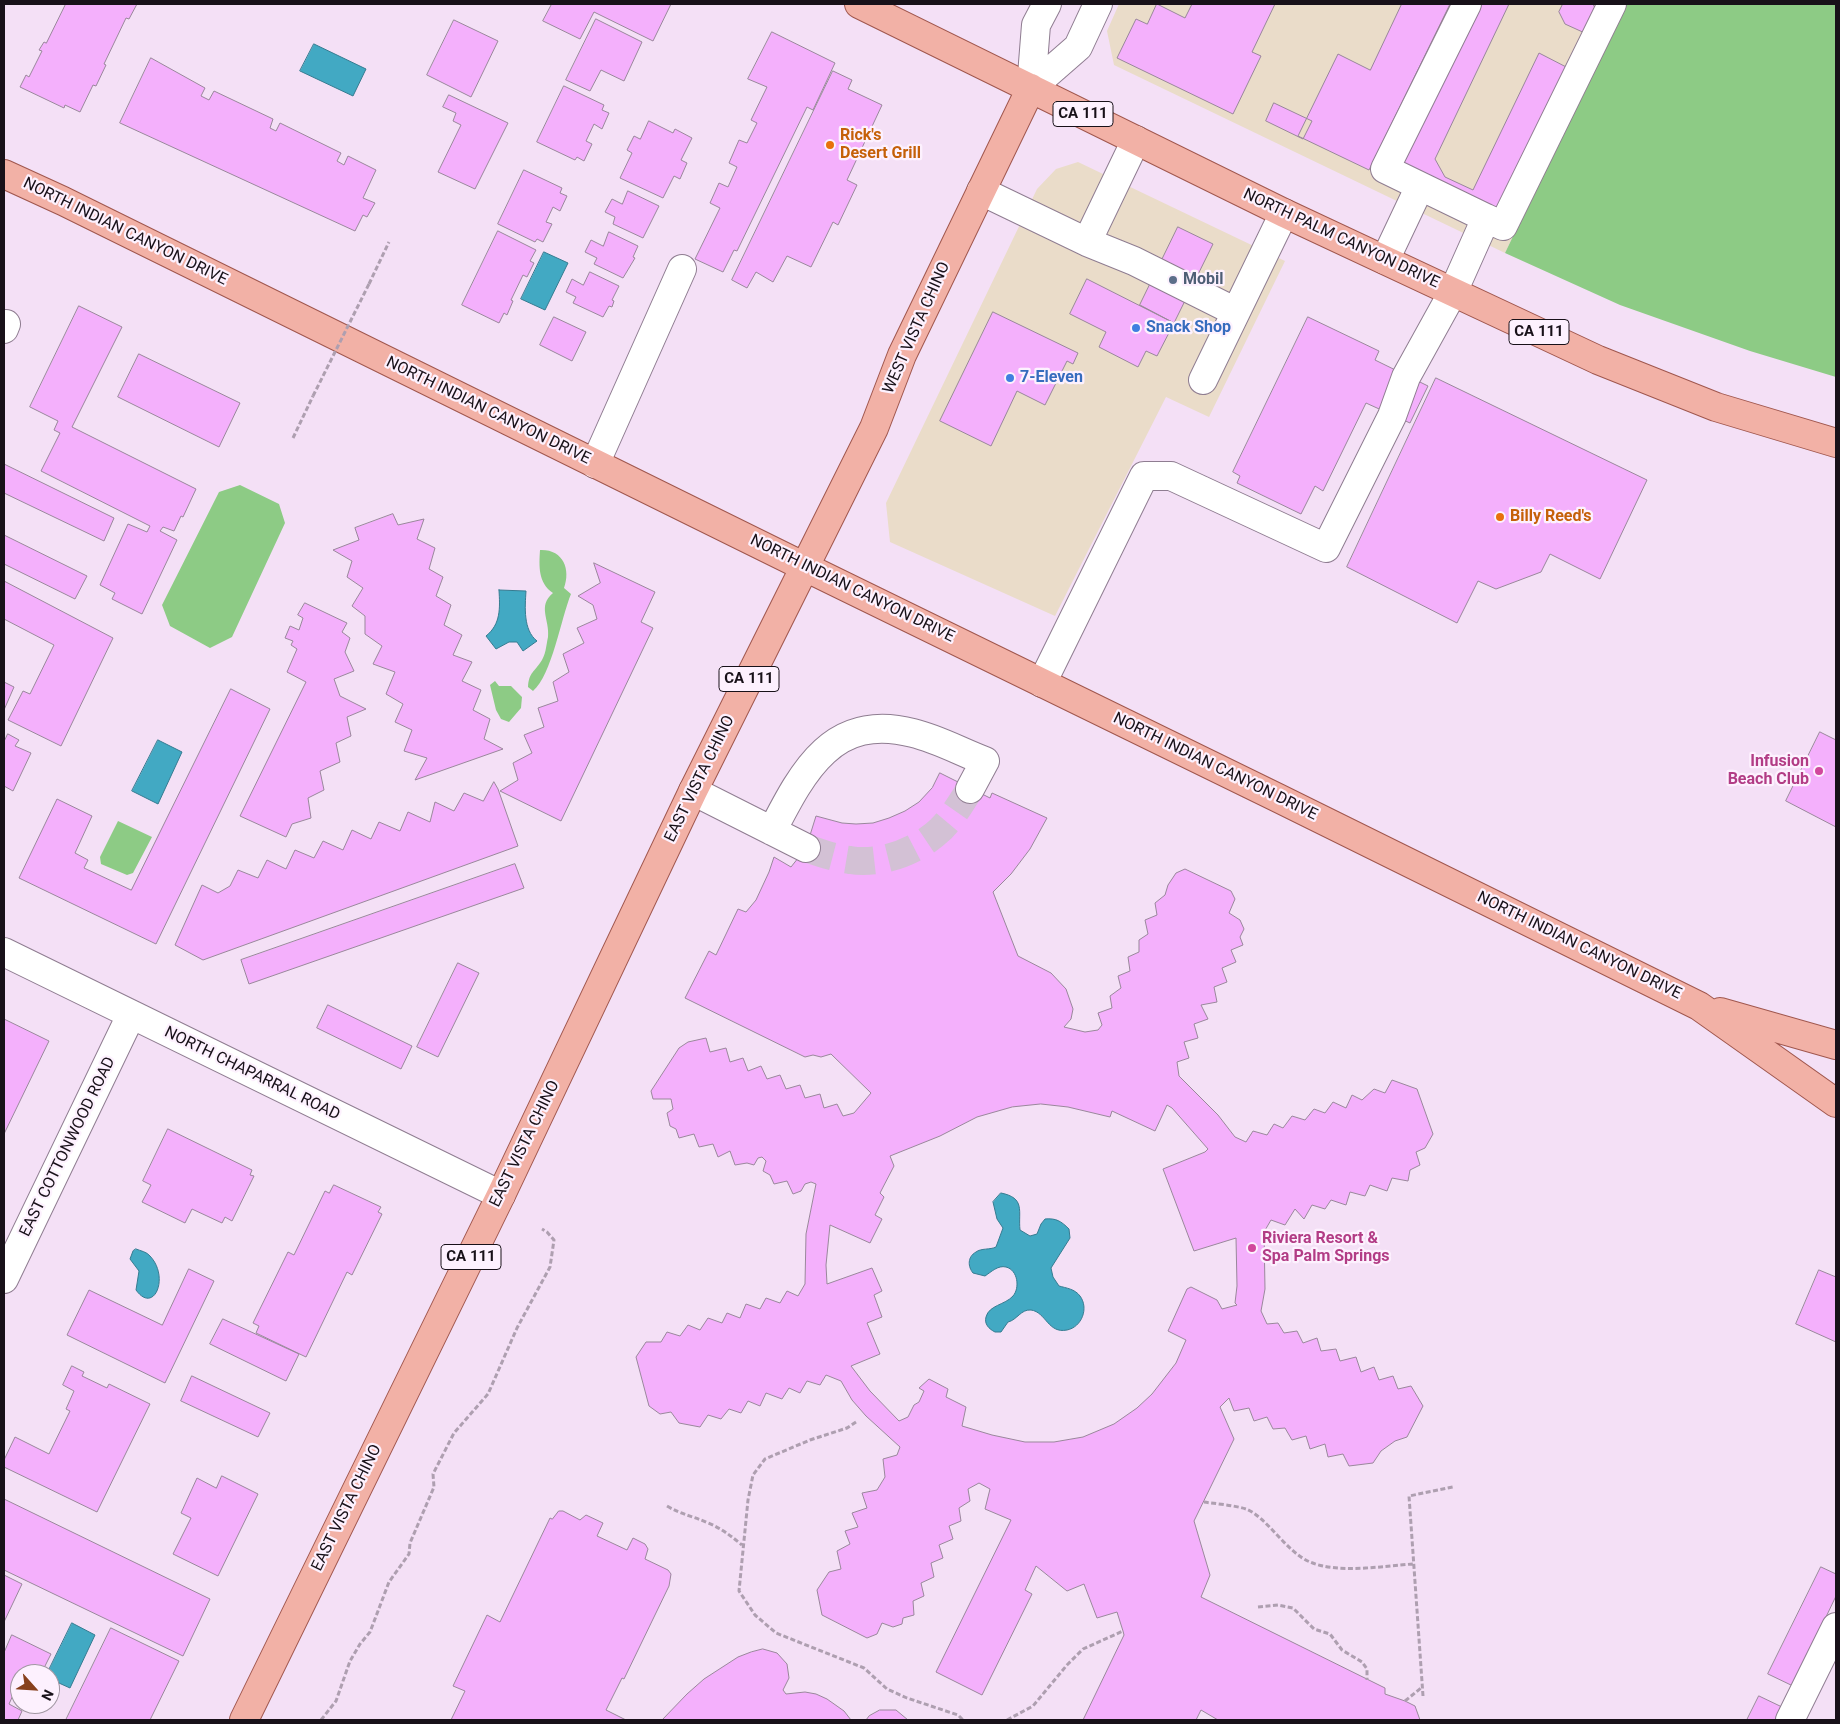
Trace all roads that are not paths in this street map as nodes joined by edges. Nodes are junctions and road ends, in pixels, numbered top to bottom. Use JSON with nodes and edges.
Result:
{"nodes":[{"id":1,"x":859,"y":4,"type":"edge"},
{"id":2,"x":1047,"y":4,"type":"edge"},
{"id":3,"x":1098,"y":4,"type":"edge"},
{"id":4,"x":1467,"y":4,"type":"edge"},
{"id":5,"x":1612,"y":4,"type":"edge"},
{"id":6,"x":1030,"y":88,"type":"junction"},
{"id":7,"x":1136,"y":140,"type":"junction"},
{"id":8,"x":4,"y":174,"type":"edge"},
{"id":9,"x":1420,"y":186,"type":"junction"},
{"id":10,"x":981,"y":191,"type":"junction"},
{"id":11,"x":1284,"y":213,"type":"junction"},
{"id":12,"x":1486,"y":218,"type":"junction"},
{"id":13,"x":1087,"y":242,"type":"junction"},
{"id":14,"x":1384,"y":260,"type":"junction"},
{"id":15,"x":682,"y":269,"type":"dead end"},
{"id":16,"x":1453,"y":292,"type":"junction"},
{"id":17,"x":1236,"y":312,"type":"junction"},
{"id":18,"x":1203,"y":380,"type":"dead end"},
{"id":19,"x":1836,"y":443,"type":"edge"},
{"id":20,"x":595,"y":464,"type":"junction"},
{"id":21,"x":805,"y":567,"type":"junction"},
{"id":22,"x":1042,"y":683,"type":"junction"},
{"id":23,"x":970,"y":789,"type":"tunnel mouth"},
{"id":24,"x":693,"y":791,"type":"junction"},
{"id":25,"x":772,"y":831,"type":"junction"},
{"id":26,"x":806,"y":848,"type":"tunnel mouth"},
{"id":27,"x":4,"y":952,"type":"edge"},
{"id":28,"x":1699,"y":1006,"type":"junction"},
{"id":29,"x":132,"y":1015,"type":"junction"},
{"id":30,"x":1836,"y":1045,"type":"edge"},
{"id":31,"x":1836,"y":1103,"type":"edge"},
{"id":32,"x":501,"y":1195,"type":"junction"},
{"id":33,"x":4,"y":1279,"type":"edge"},
{"id":34,"x":1836,"y":1627,"type":"edge"},
{"id":35,"x":244,"y":1720,"type":"edge"},
{"id":36,"x":1790,"y":1720,"type":"edge"}],
"edges":[{"from":1,"to":6,"type":"main road","name":"NORTH PALM CANYON DRIVE"},
{"from":2,"to":6,"type":"street","name":"WEST VISTA CHINO"},
{"from":3,"to":6,"type":"street","name":"WEST VISTA CHINO"},
{"from":4,"to":9,"type":"street"},
{"from":5,"to":12,"type":"street"},
{"from":6,"to":7,"type":"main road","name":"NORTH PALM CANYON DRIVE","number":"CA 111"},
{"from":6,"to":10,"type":"main road","name":"WEST VISTA CHINO","number":"CA 111"},
{"from":7,"to":11,"type":"main road","name":"NORTH PALM CANYON DRIVE","number":"CA 111"},
{"from":7,"to":13,"type":"street"},
{"from":8,"to":20,"type":"main road","name":"NORTH INDIAN CANYON DRIVE"},
{"from":9,"to":12,"type":"street"},
{"from":9,"to":14,"type":"street"},
{"from":10,"to":13,"type":"street"},
{"from":10,"to":21,"type":"main road","name":"WEST VISTA CHINO","number":"CA 111"},
{"from":11,"to":14,"type":"main road","name":"NORTH PALM CANYON DRIVE","number":"CA 111"},
{"from":11,"to":17,"type":"street"},
{"from":12,"to":16,"type":"street"},
{"from":13,"to":17,"type":"street"},
{"from":14,"to":16,"type":"main road","name":"NORTH PALM CANYON DRIVE","number":"CA 111"},
{"from":15,"to":20,"type":"street"},
{"from":16,"to":19,"type":"main road","name":"NORTH PALM CANYON DRIVE","number":"CA 111"},
{"from":16,"to":22,"type":"street"},
{"from":17,"to":18,"type":"street"},
{"from":20,"to":21,"type":"main road","name":"NORTH INDIAN CANYON DRIVE"},
{"from":21,"to":22,"type":"main road","name":"NORTH INDIAN CANYON DRIVE"},
{"from":21,"to":24,"type":"main road","name":"EAST VISTA CHINO","number":"CA 111"},
{"from":22,"to":28,"type":"main road","name":"NORTH INDIAN CANYON DRIVE"},
{"from":23,"to":25,"type":"street"},
{"from":24,"to":25,"type":"street"},
{"from":24,"to":32,"type":"main road","name":"EAST VISTA CHINO","number":"CA 111"},
{"from":25,"to":26,"type":"street"},
{"from":27,"to":29,"type":"street","name":"NORTH CHAPARRAL ROAD"},
{"from":28,"to":30,"type":"main road","name":"NORTH INDIAN CANYON DRIVE"},
{"from":28,"to":31,"type":"main road","name":"NORTH INDIAN CANYON DRIVE"},
{"from":29,"to":32,"type":"street","name":"NORTH CHAPARRAL ROAD"},
{"from":29,"to":33,"type":"street","name":"EAST COTTONWOOD ROAD"},
{"from":32,"to":35,"type":"main road","name":"EAST VISTA CHINO","number":"CA 111"},
{"from":34,"to":36,"type":"street"}]}
